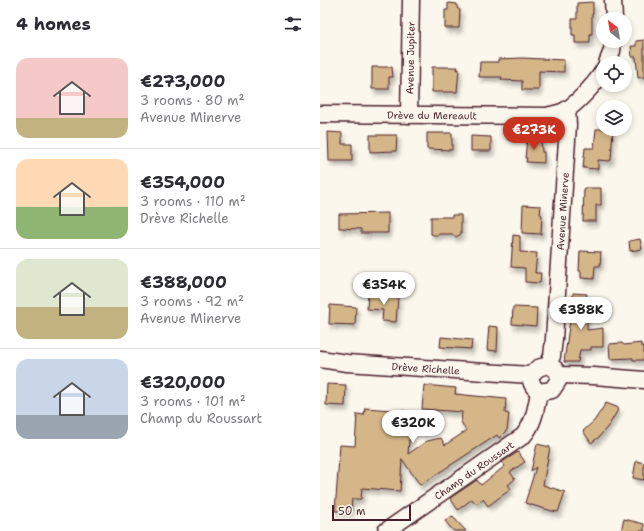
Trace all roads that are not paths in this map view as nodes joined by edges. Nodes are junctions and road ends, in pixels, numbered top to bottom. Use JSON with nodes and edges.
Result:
{"nodes":[{"id":1,"x":411,"y":0,"type":"edge"},
{"id":2,"x":613,"y":0,"type":"edge"},
{"id":3,"x":614,"y":12,"type":"edge"},
{"id":4,"x":596,"y":81,"type":"edge"},
{"id":5,"x":567,"y":109,"type":"junction"},
{"id":6,"x":320,"y":114,"type":"edge"},
{"id":7,"x":409,"y":116,"type":"junction"},
{"id":8,"x":320,"y":359,"type":"edge"},
{"id":9,"x":554,"y":370,"type":"junction"},
{"id":10,"x":531,"y":375,"type":"junction"},
{"id":11,"x":644,"y":380,"type":"edge"},
{"id":12,"x":539,"y":392,"type":"junction"},
{"id":13,"x":386,"y":531,"type":"edge"}],
"edges":[{"from":1,"to":7,"type":"street","name":"Avenue Jupiter"},
{"from":2,"to":3,"type":"street"},
{"from":4,"to":5,"type":"street"},
{"from":5,"to":7,"type":"street","name":"Drève du Mereault"},
{"from":5,"to":9,"type":"street","name":"Avenue Minerve"},
{"from":6,"to":7,"type":"street","name":"Drève du Mereault"},
{"from":8,"to":10,"type":"street","name":"Drève Richelle"},
{"from":9,"to":10,"type":"street"},
{"from":9,"to":11,"type":"street"},
{"from":9,"to":12,"type":"street"},
{"from":10,"to":12,"type":"street"},
{"from":12,"to":13,"type":"street","name":"Champ du Roussart"}]}
